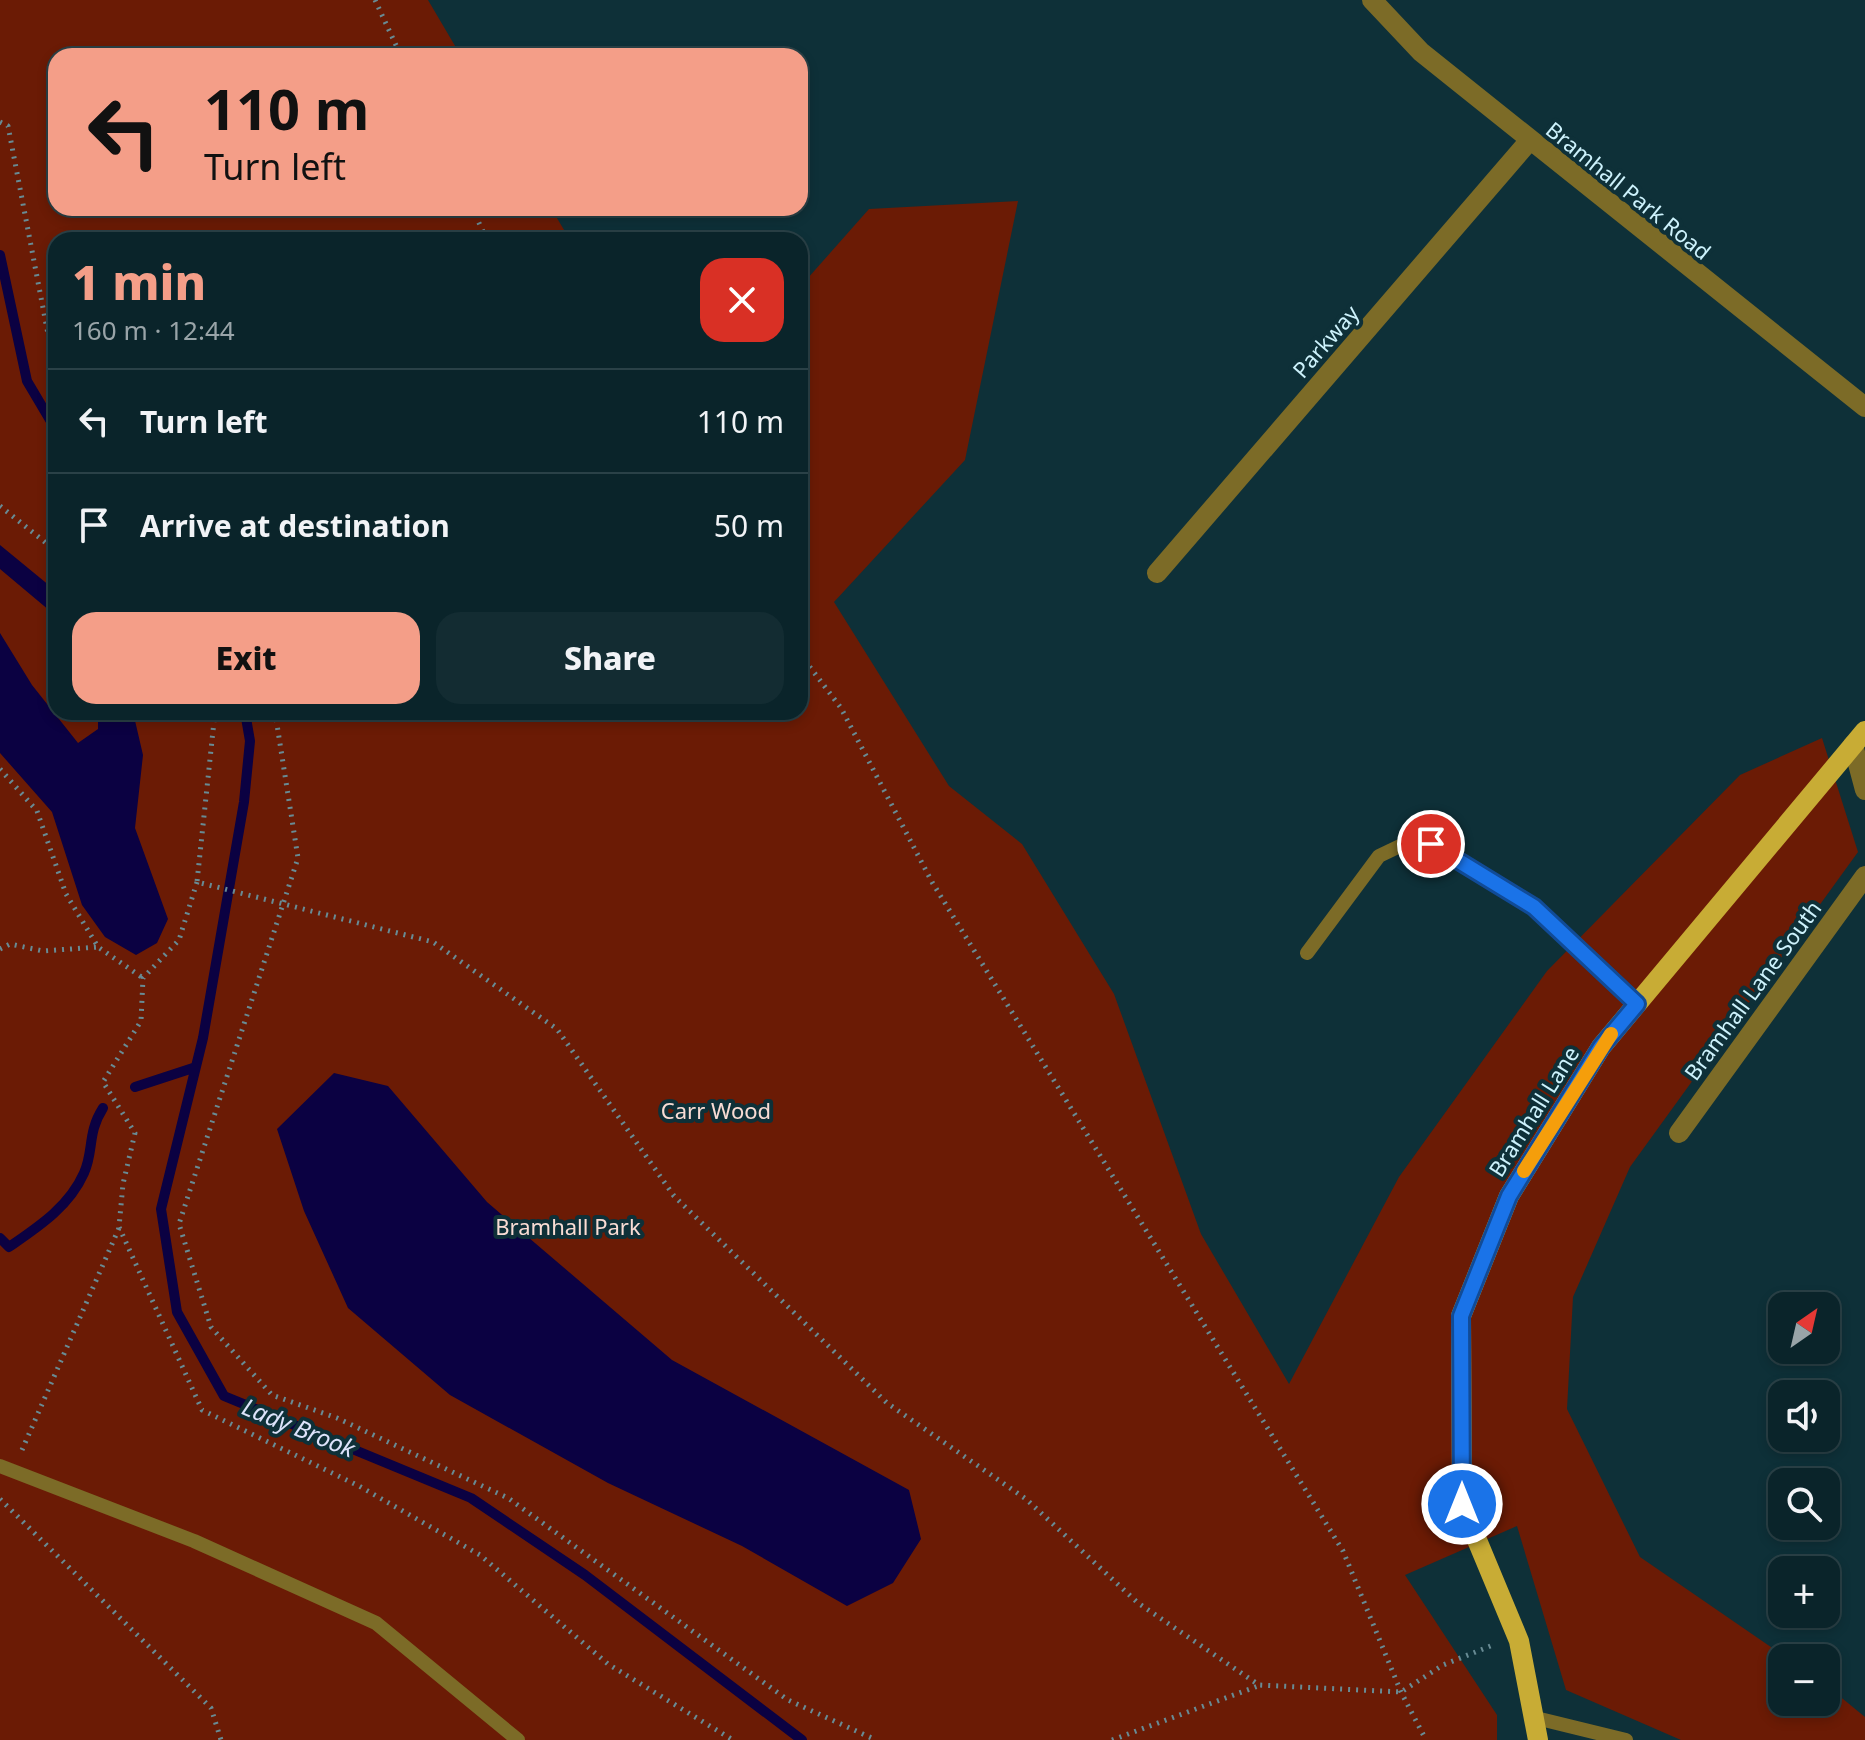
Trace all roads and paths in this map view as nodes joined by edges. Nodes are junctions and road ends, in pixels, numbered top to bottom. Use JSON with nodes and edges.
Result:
{"nodes":[{"id":1,"x":375,"y":0,"type":"edge"},
{"id":2,"x":1372,"y":0,"type":"edge"},
{"id":3,"x":397,"y":48,"type":"edge"},
{"id":4,"x":0,"y":122,"type":"edge"},
{"id":5,"x":1530,"y":140,"type":"junction"},
{"id":6,"x":48,"y":334,"type":"edge"},
{"id":7,"x":1865,"y":407,"type":"edge"},
{"id":8,"x":0,"y":506,"type":"edge"},
{"id":9,"x":48,"y":545,"type":"edge"},
{"id":10,"x":1157,"y":573,"type":"dead end"},
{"id":11,"x":808,"y":665,"type":"edge"},
{"id":12,"x":214,"y":720,"type":"edge"},
{"id":13,"x":276,"y":720,"type":"edge"},
{"id":14,"x":1859,"y":738,"type":"edge"},
{"id":15,"x":0,"y":769,"type":"edge"},
{"id":16,"x":1865,"y":790,"type":"edge"},
{"id":17,"x":1865,"y":876,"type":"edge"},
{"id":18,"x":197,"y":882,"type":"junction"},
{"id":19,"x":283,"y":904,"type":"junction"},
{"id":20,"x":98,"y":947,"type":"junction"},
{"id":21,"x":0,"y":949,"type":"edge"},
{"id":22,"x":1307,"y":953,"type":"dead end"},
{"id":23,"x":143,"y":978,"type":"junction"},
{"id":24,"x":1637,"y":1004,"type":"junction"},
{"id":25,"x":1679,"y":1133,"type":"dead end"},
{"id":26,"x":119,"y":1227,"type":"junction"},
{"id":27,"x":6,"y":1469,"type":"edge"},
{"id":28,"x":0,"y":1499,"type":"edge"},
{"id":29,"x":1518,"y":1638,"type":"junction"},
{"id":30,"x":1259,"y":1685,"type":"junction"},
{"id":31,"x":1401,"y":1692,"type":"junction"},
{"id":32,"x":1536,"y":1718,"type":"junction"},
{"id":33,"x":221,"y":1740,"type":"edge"},
{"id":34,"x":518,"y":1740,"type":"edge"},
{"id":35,"x":733,"y":1740,"type":"edge"},
{"id":36,"x":876,"y":1740,"type":"edge"},
{"id":37,"x":1112,"y":1740,"type":"edge"},
{"id":38,"x":1426,"y":1740,"type":"edge"},
{"id":39,"x":1538,"y":1740,"type":"edge"},
{"id":40,"x":1626,"y":1740,"type":"edge"}],
"edges":[{"from":1,"to":3,"type":"path"},
{"from":2,"to":5,"type":"street","name":"Bramhall Park Road"},
{"from":4,"to":6,"type":"path"},
{"from":5,"to":7,"type":"street","name":"Bramhall Park Road"},
{"from":5,"to":10,"type":"street","name":"Parkway"},
{"from":8,"to":9,"type":"path"},
{"from":11,"to":31,"type":"path"},
{"from":12,"to":18,"type":"path"},
{"from":13,"to":19,"type":"path"},
{"from":14,"to":16,"type":"street"},
{"from":14,"to":24,"type":"main road","name":"Bramhall Lane"},
{"from":15,"to":20,"type":"path"},
{"from":17,"to":25,"type":"street","name":"Bramhall Lane South"},
{"from":18,"to":19,"type":"path"},
{"from":18,"to":23,"type":"path"},
{"from":19,"to":30,"type":"path"},
{"from":19,"to":36,"type":"path"},
{"from":20,"to":21,"type":"path"},
{"from":20,"to":23,"type":"path"},
{"from":22,"to":24,"type":"lane"},
{"from":23,"to":26,"type":"path"},
{"from":24,"to":29,"type":"main road","name":"Bramhall Lane"},
{"from":26,"to":27,"type":"path"},
{"from":26,"to":35,"type":"path"},
{"from":27,"to":34,"type":"lane"},
{"from":28,"to":33,"type":"path"},
{"from":29,"to":31,"type":"path"},
{"from":29,"to":32,"type":"main road"},
{"from":30,"to":31,"type":"path"},
{"from":30,"to":37,"type":"path"},
{"from":31,"to":38,"type":"path"},
{"from":32,"to":39,"type":"main road"},
{"from":32,"to":40,"type":"lane"}]}
